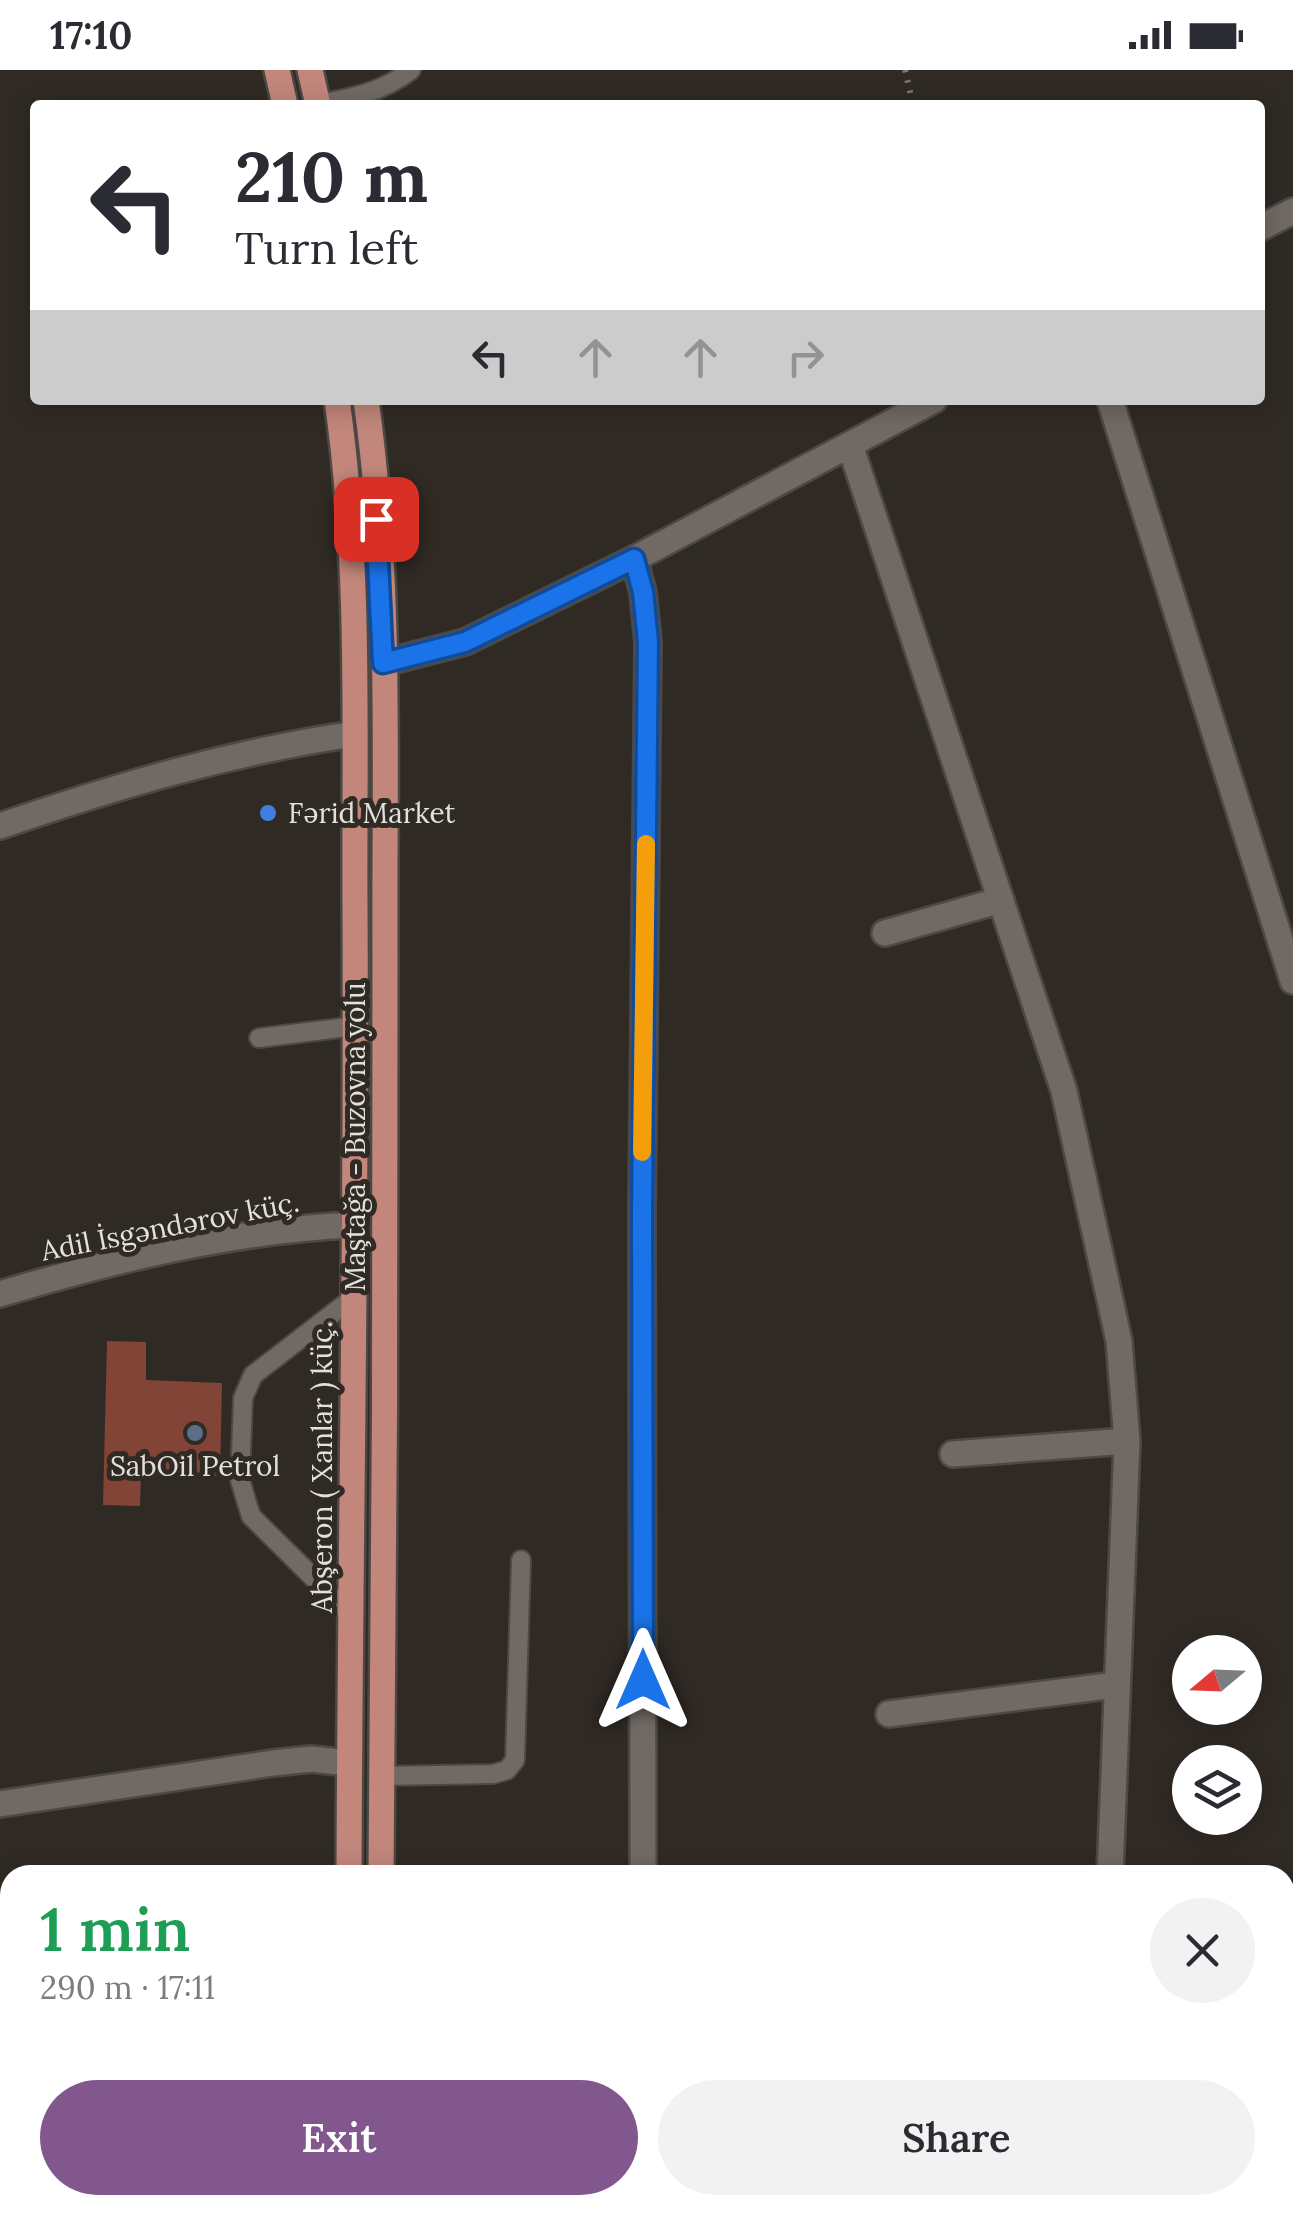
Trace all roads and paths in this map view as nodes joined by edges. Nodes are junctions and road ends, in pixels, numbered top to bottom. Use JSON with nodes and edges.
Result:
{"nodes":[{"id":1,"x":277,"y":70,"type":"edge"},
{"id":2,"x":310,"y":70,"type":"edge"},
{"id":3,"x":411,"y":70,"type":"edge"},
{"id":4,"x":905,"y":70,"type":"edge"},
{"id":5,"x":284,"y":100,"type":"edge"},
{"id":6,"x":317,"y":100,"type":"edge"},
{"id":7,"x":340,"y":100,"type":"edge"},
{"id":8,"x":912,"y":100,"type":"edge"},
{"id":9,"x":1293,"y":211,"type":"edge"},
{"id":10,"x":1265,"y":225,"type":"edge"},
{"id":11,"x":337,"y":405,"type":"edge"},
{"id":12,"x":366,"y":405,"type":"edge"},
{"id":13,"x":925,"y":405,"type":"edge"},
{"id":14,"x":1112,"y":405,"type":"edge"},
{"id":15,"x":850,"y":446,"type":"junction"},
{"id":16,"x":634,"y":559,"type":"junction"},
{"id":17,"x":383,"y":663,"type":"junction"},
{"id":18,"x":384,"y":733,"type":"junction"},
{"id":19,"x":354,"y":734,"type":"junction"},
{"id":20,"x":0,"y":826,"type":"edge"},
{"id":21,"x":1001,"y":900,"type":"junction"},
{"id":22,"x":885,"y":932,"type":"dead end"},
{"id":23,"x":1293,"y":981,"type":"edge"},
{"id":24,"x":356,"y":1026,"type":"junction"},
{"id":25,"x":259,"y":1038,"type":"dead end"},
{"id":26,"x":353,"y":1225,"type":"junction"},
{"id":27,"x":386,"y":1226,"type":"junction"},
{"id":28,"x":0,"y":1294,"type":"edge"},
{"id":29,"x":353,"y":1298,"type":"junction"},
{"id":30,"x":1127,"y":1441,"type":"junction"},
{"id":31,"x":952,"y":1454,"type":"dead end"},
{"id":32,"x":521,"y":1560,"type":"dead end"},
{"id":33,"x":351,"y":1615,"type":"junction"},
{"id":34,"x":1115,"y":1685,"type":"junction"},
{"id":35,"x":888,"y":1714,"type":"dead end"},
{"id":36,"x":349,"y":1763,"type":"junction"},
{"id":37,"x":382,"y":1776,"type":"junction"},
{"id":38,"x":0,"y":1804,"type":"edge"},
{"id":39,"x":348,"y":1865,"type":"edge"},
{"id":40,"x":381,"y":1865,"type":"edge"},
{"id":41,"x":643,"y":1865,"type":"edge"},
{"id":42,"x":1110,"y":1865,"type":"edge"}],
"edges":[{"from":1,"to":5,"type":"main road"},
{"from":2,"to":6,"type":"main road"},
{"from":3,"to":7,"type":"lane"},
{"from":4,"to":8,"type":"path"},
{"from":9,"to":10,"type":"street"},
{"from":11,"to":19,"type":"main road","name":"Abşeron ( Xanlar ) küç."},
{"from":12,"to":17,"type":"main road","name":"Maştağa - Buzovna yolu"},
{"from":13,"to":15,"type":"street"},
{"from":14,"to":23,"type":"street"},
{"from":15,"to":16,"type":"street"},
{"from":15,"to":21,"type":"street"},
{"from":16,"to":17,"type":"street"},
{"from":16,"to":41,"type":"street"},
{"from":17,"to":18,"type":"main road","name":"Maştağa - Buzovna yolu"},
{"from":18,"to":19,"type":"main road"},
{"from":18,"to":27,"type":"main road","name":"Maştağa - Buzovna yolu"},
{"from":19,"to":20,"type":"street"},
{"from":19,"to":24,"type":"main road","name":"Abşeron ( Xanlar ) küç."},
{"from":21,"to":22,"type":"street"},
{"from":21,"to":30,"type":"street"},
{"from":24,"to":25,"type":"lane"},
{"from":24,"to":26,"type":"main road","name":"Abşeron ( Xanlar ) küç."},
{"from":26,"to":27,"type":"main road"},
{"from":26,"to":28,"type":"street","name":"Adil İsgəndərov küç."},
{"from":26,"to":29,"type":"main road","name":"Abşeron ( Xanlar ) küç."},
{"from":27,"to":37,"type":"main road","name":"Maştağa - Buzovna yolu"},
{"from":29,"to":33,"type":"main road","name":"Abşeron ( Xanlar ) küç."},
{"from":29,"to":33,"type":"lane"},
{"from":30,"to":31,"type":"street"},
{"from":30,"to":34,"type":"street"},
{"from":32,"to":37,"type":"lane"},
{"from":33,"to":36,"type":"main road","name":"Abşeron ( Xanlar ) küç."},
{"from":34,"to":35,"type":"street"},
{"from":34,"to":42,"type":"street"},
{"from":36,"to":38,"type":"street"},
{"from":36,"to":39,"type":"main road","name":"Abşeron ( Xanlar ) küç."},
{"from":37,"to":40,"type":"main road","name":"Maştağa - Buzovna yolu"}]}
